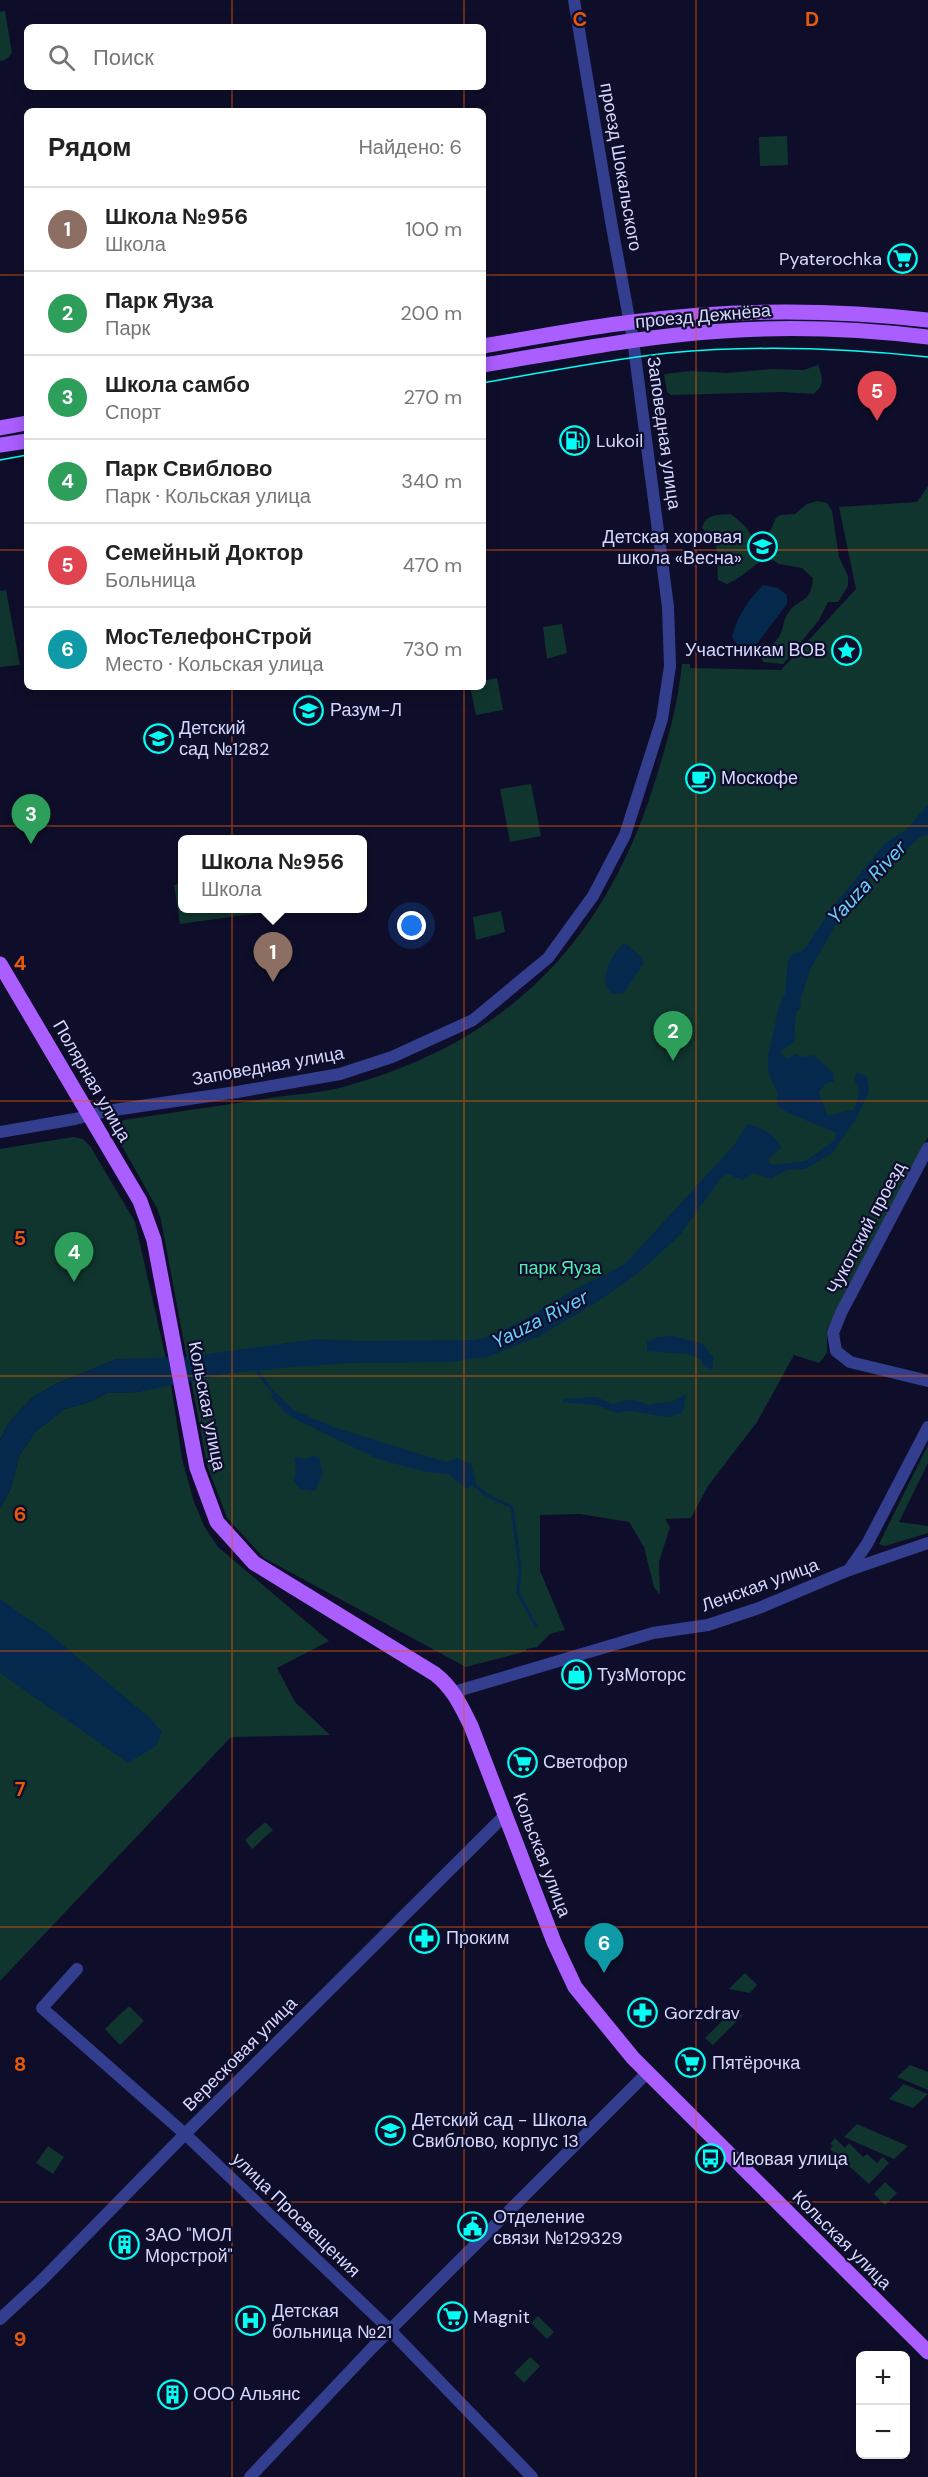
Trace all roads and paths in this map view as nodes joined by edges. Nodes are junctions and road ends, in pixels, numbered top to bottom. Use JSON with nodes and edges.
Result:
{"nodes":[{"id":1,"x":574,"y":0,"type":"edge"},
{"id":2,"x":928,"y":320,"type":"edge"},
{"id":3,"x":629,"y":322,"type":"junction"},
{"id":4,"x":928,"y":337,"type":"edge"},
{"id":5,"x":633,"y":340,"type":"junction"},
{"id":6,"x":486,"y":346,"type":"edge"},
{"id":7,"x":486,"y":364,"type":"edge"},
{"id":8,"x":24,"y":424,"type":"edge"},
{"id":9,"x":0,"y":428,"type":"edge"},
{"id":10,"x":24,"y":441,"type":"edge"},
{"id":11,"x":0,"y":445,"type":"edge"},
{"id":12,"x":0,"y":964,"type":"edge"},
{"id":13,"x":90,"y":1115,"type":"junction"},
{"id":14,"x":0,"y":1132,"type":"edge"},
{"id":15,"x":928,"y":1148,"type":"edge"},
{"id":16,"x":147,"y":1221,"type":"joint"},
{"id":17,"x":928,"y":1381,"type":"edge"},
{"id":18,"x":928,"y":1427,"type":"edge"},
{"id":19,"x":928,"y":1543,"type":"edge"},
{"id":20,"x":849,"y":1570,"type":"junction"},
{"id":21,"x":454,"y":1692,"type":"junction"},
{"id":22,"x":505,"y":1815,"type":"junction"},
{"id":23,"x":77,"y":1969,"type":"dead end"},
{"id":24,"x":646,"y":2073,"type":"junction"},
{"id":25,"x":185,"y":2134,"type":"junction"},
{"id":26,"x":0,"y":2319,"type":"edge"},
{"id":27,"x":390,"y":2330,"type":"junction"},
{"id":28,"x":928,"y":2352,"type":"edge"},
{"id":29,"x":250,"y":2477,"type":"edge"},
{"id":30,"x":532,"y":2477,"type":"edge"}],
"edges":[{"from":1,"to":3,"type":"street","name":"проезд Шокальского"},
{"from":2,"to":3,"type":"main road","name":"проезд Дежнёва"},
{"from":3,"to":5,"type":"street","name":"проезд Шокальского"},
{"from":3,"to":6,"type":"main road","name":"проезд Дежнёва"},
{"from":4,"to":5,"type":"main road","name":"проезд Дежнёва"},
{"from":5,"to":7,"type":"main road","name":"проезд Дежнёва"},
{"from":5,"to":13,"type":"street","name":"Заповедная улица"},
{"from":8,"to":9,"type":"main road"},
{"from":10,"to":11,"type":"main road"},
{"from":12,"to":13,"type":"main road","name":"Полярная улица"},
{"from":13,"to":14,"type":"street","name":"Заповедная улица"},
{"from":13,"to":16,"type":"main road","name":"Полярная улица"},
{"from":15,"to":17,"type":"street","name":"Чукотский проезд"},
{"from":16,"to":21,"type":"main road","name":"Кольская улица"},
{"from":18,"to":20,"type":"street"},
{"from":19,"to":20,"type":"street","name":"Ленская улица"},
{"from":20,"to":21,"type":"street","name":"Ленская улица"},
{"from":21,"to":22,"type":"main road","name":"Кольская улица"},
{"from":22,"to":24,"type":"main road","name":"Кольская улица"},
{"from":22,"to":25,"type":"street","name":"Вересковая улица"},
{"from":23,"to":25,"type":"street","name":"улица Просвещения"},
{"from":24,"to":27,"type":"street"},
{"from":24,"to":28,"type":"main road","name":"Кольская улица"},
{"from":25,"to":26,"type":"street","name":"Вересковая улица"},
{"from":25,"to":27,"type":"street","name":"улица Просвещения"},
{"from":27,"to":29,"type":"street"},
{"from":27,"to":30,"type":"street","name":"улица Просвещения"}]}
